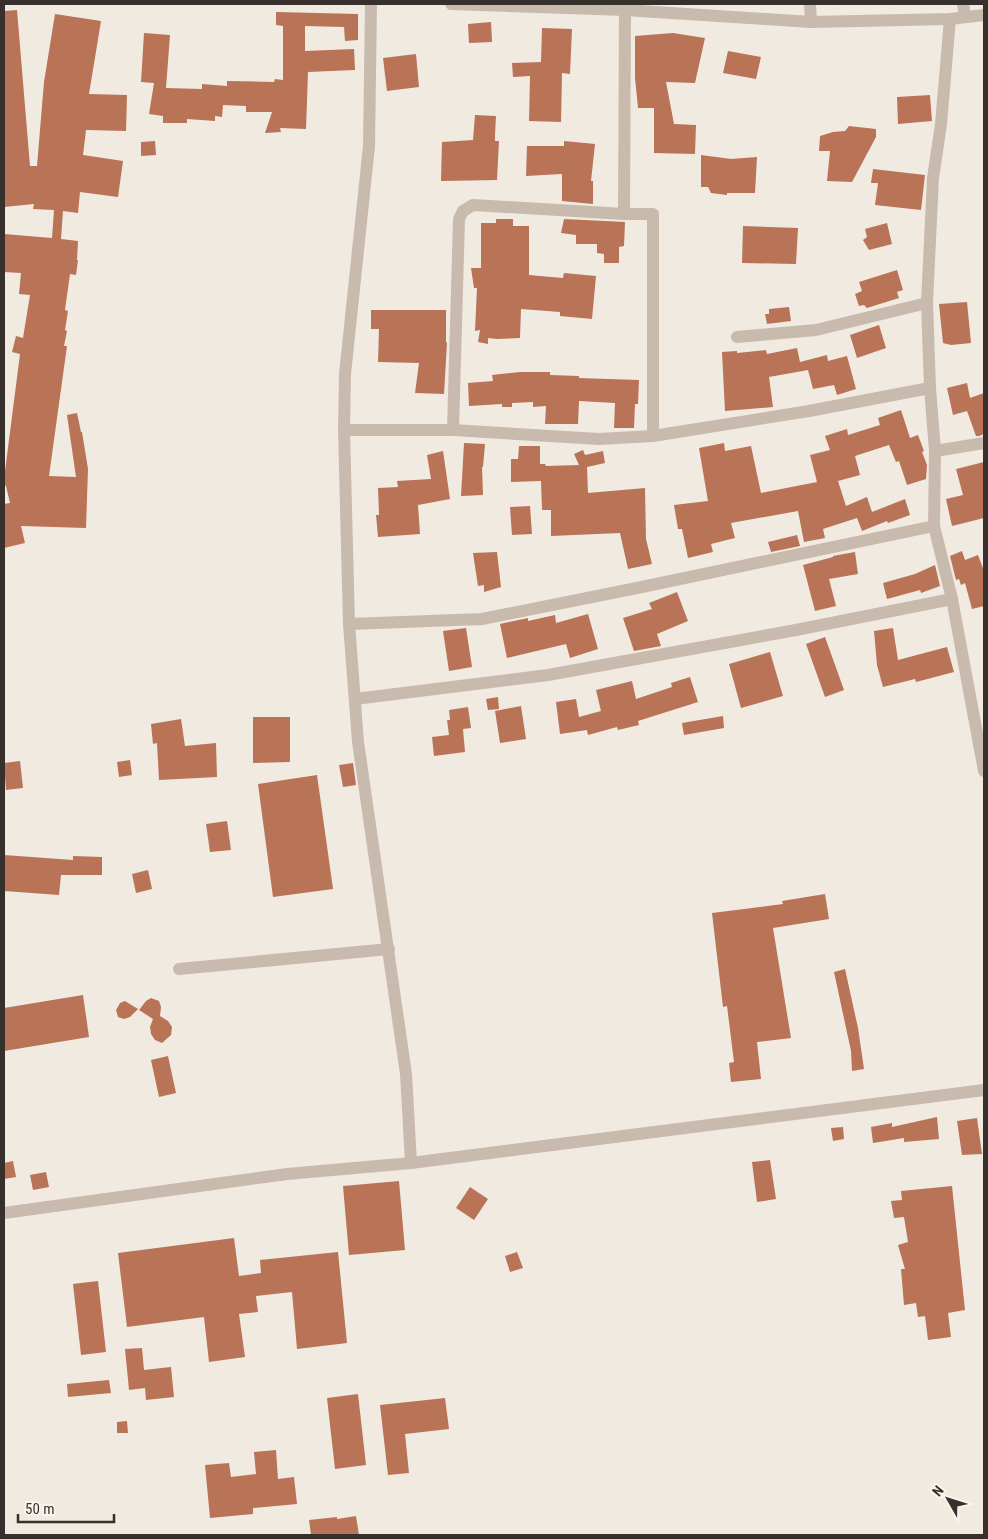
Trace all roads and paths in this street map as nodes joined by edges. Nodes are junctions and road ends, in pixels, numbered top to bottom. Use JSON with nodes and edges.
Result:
{"nodes":[{"id":1,"x":371,"y":4,"type":"edge"},
{"id":2,"x":451,"y":4,"type":"edge"},
{"id":3,"x":810,"y":4,"type":"edge"},
{"id":4,"x":963,"y":4,"type":"edge"},
{"id":5,"x":625,"y":10,"type":"junction"},
{"id":6,"x":984,"y":15,"type":"edge"},
{"id":7,"x":965,"y":18,"type":"junction"},
{"id":8,"x":950,"y":19,"type":"junction"},
{"id":9,"x":811,"y":22,"type":"junction"},
{"id":10,"x":624,"y":214,"type":"junction"},
{"id":11,"x":927,"y":304,"type":"junction"},
{"id":12,"x":737,"y":337,"type":"dead end"},
{"id":13,"x":930,"y":388,"type":"junction"},
{"id":14,"x":344,"y":430,"type":"junction"},
{"id":15,"x":453,"y":430,"type":"junction"},
{"id":16,"x":653,"y":436,"type":"junction"},
{"id":17,"x":984,"y":443,"type":"edge"},
{"id":18,"x":935,"y":452,"type":"junction"},
{"id":19,"x":934,"y":526,"type":"junction"},
{"id":20,"x":952,"y":599,"type":"junction"},
{"id":21,"x":349,"y":624,"type":"junction"},
{"id":22,"x":355,"y":699,"type":"junction"},
{"id":23,"x":984,"y":771,"type":"edge"},
{"id":24,"x":389,"y":949,"type":"junction"},
{"id":25,"x":179,"y":969,"type":"dead end"},
{"id":26,"x":984,"y":1090,"type":"edge"},
{"id":27,"x":411,"y":1163,"type":"junction"},
{"id":28,"x":4,"y":1213,"type":"edge"}],
"edges":[{"from":1,"to":14,"type":"street"},
{"from":2,"to":5,"type":"street"},
{"from":3,"to":9,"type":"street"},
{"from":4,"to":7,"type":"street"},
{"from":5,"to":9,"type":"street"},
{"from":5,"to":10,"type":"street"},
{"from":6,"to":7,"type":"street"},
{"from":7,"to":8,"type":"street"},
{"from":8,"to":9,"type":"street"},
{"from":8,"to":11,"type":"street"},
{"from":10,"to":15,"type":"street"},
{"from":10,"to":16,"type":"street"},
{"from":11,"to":12,"type":"street"},
{"from":11,"to":13,"type":"street"},
{"from":13,"to":16,"type":"street"},
{"from":13,"to":18,"type":"street"},
{"from":14,"to":15,"type":"street"},
{"from":14,"to":21,"type":"street"},
{"from":15,"to":16,"type":"street"},
{"from":17,"to":18,"type":"street"},
{"from":18,"to":19,"type":"street"},
{"from":19,"to":20,"type":"street"},
{"from":19,"to":21,"type":"street"},
{"from":20,"to":22,"type":"street"},
{"from":20,"to":23,"type":"street"},
{"from":21,"to":22,"type":"street"},
{"from":22,"to":24,"type":"street"},
{"from":24,"to":25,"type":"street"},
{"from":24,"to":27,"type":"street"},
{"from":26,"to":27,"type":"street"},
{"from":27,"to":28,"type":"street"}]}
